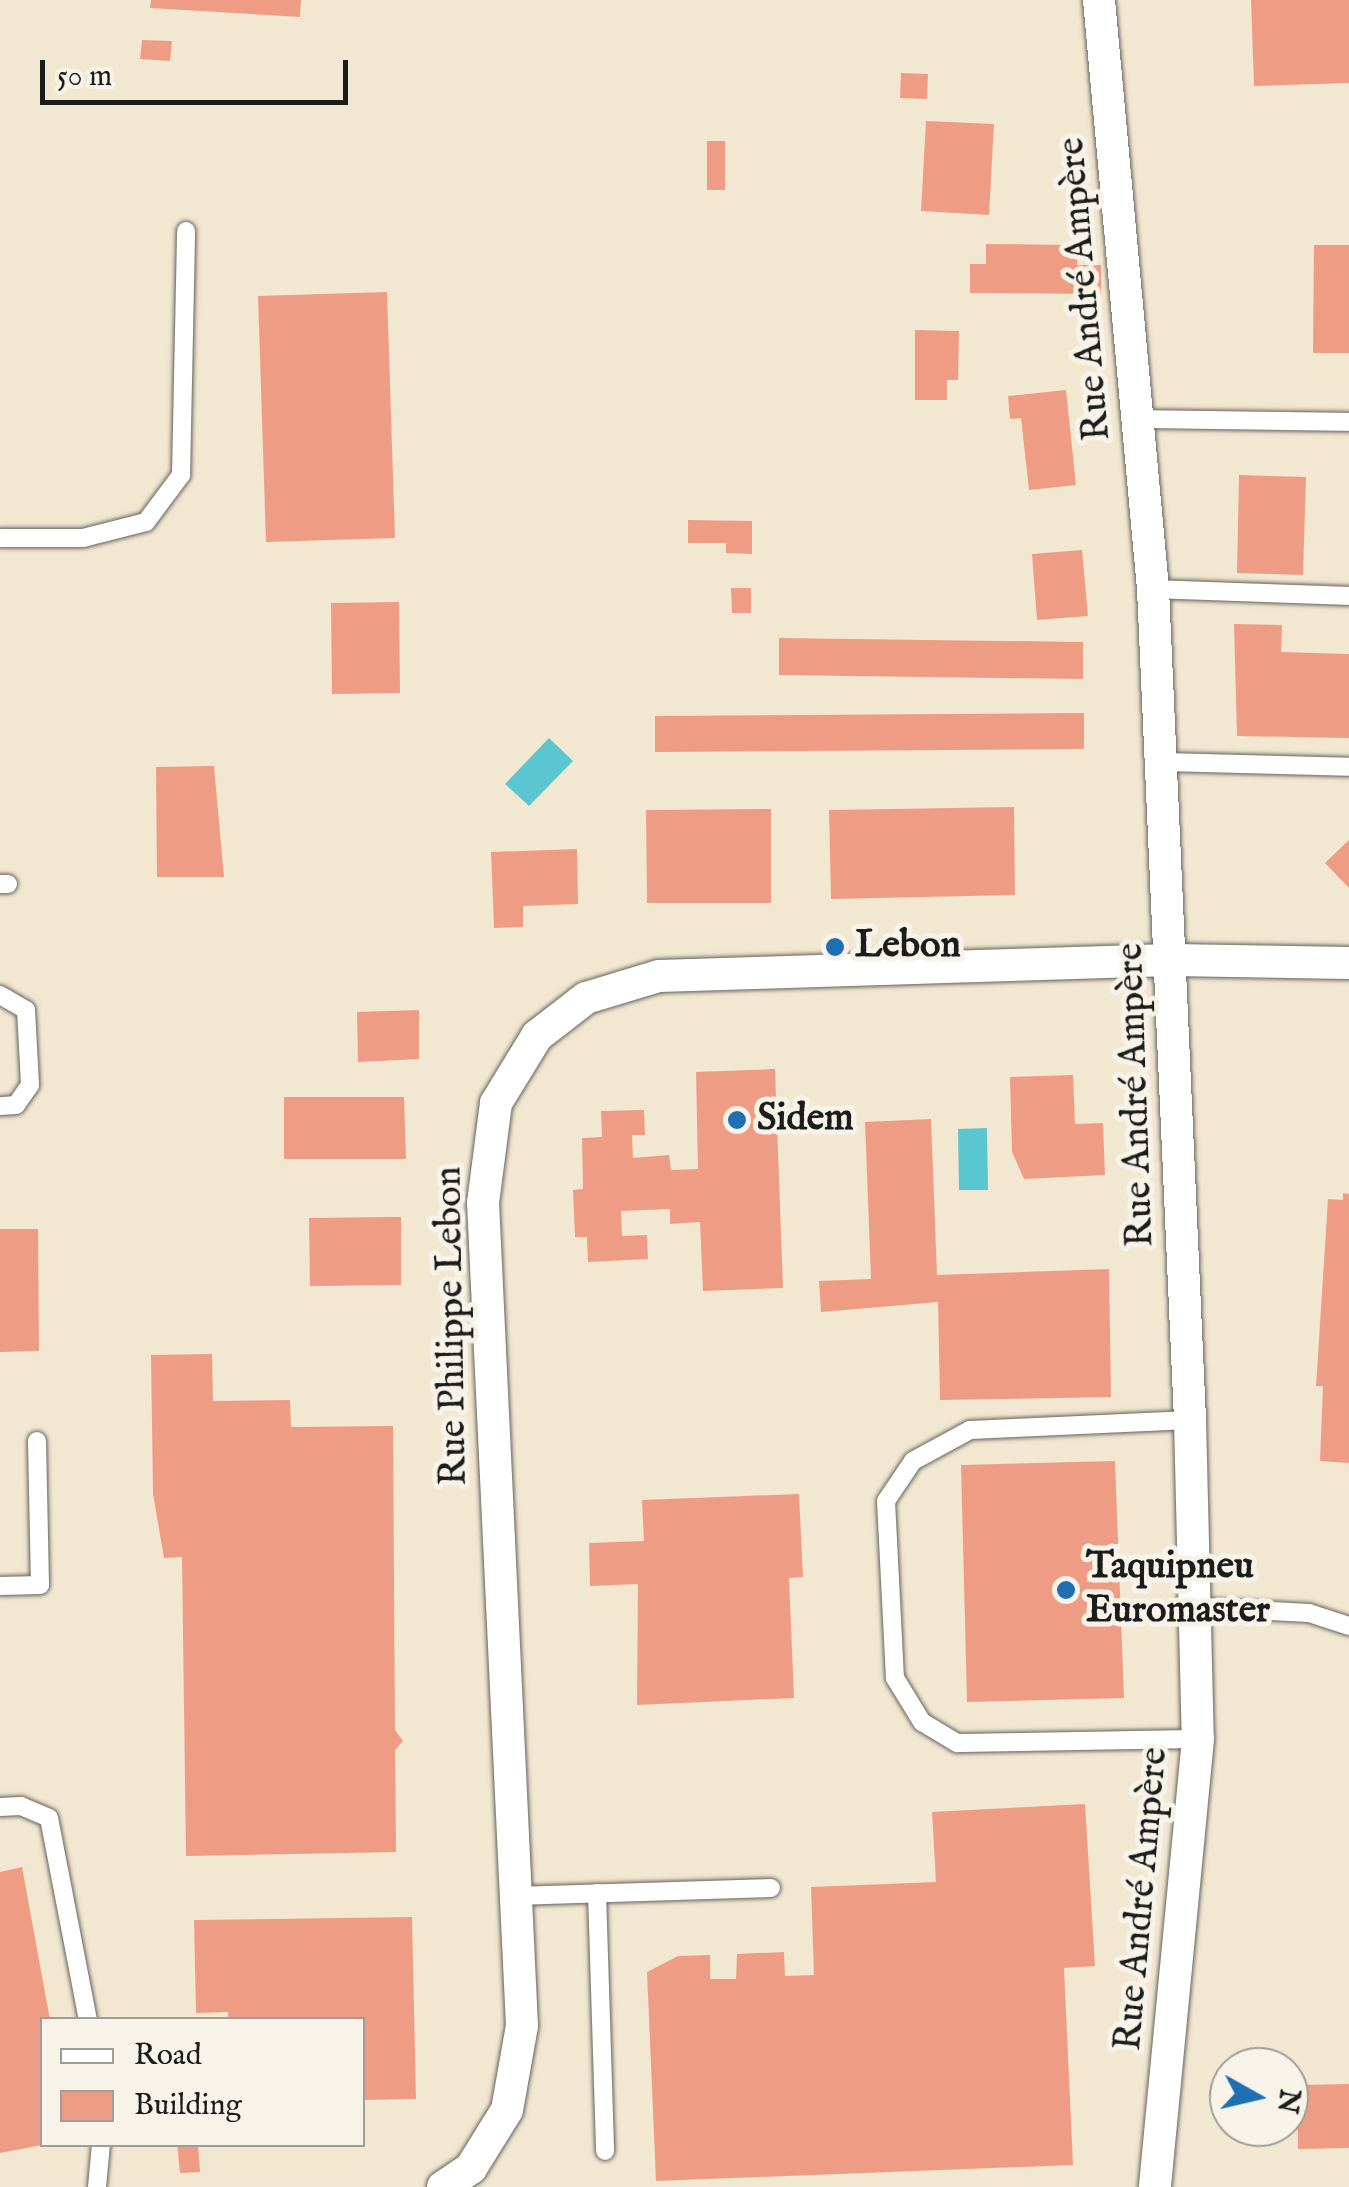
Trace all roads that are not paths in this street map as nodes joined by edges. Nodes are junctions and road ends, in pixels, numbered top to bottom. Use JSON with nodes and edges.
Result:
{"nodes":[{"id":1,"x":1100,"y":0,"type":"edge"},
{"id":2,"x":186,"y":231,"type":"dead end"},
{"id":3,"x":1138,"y":419,"type":"junction"},
{"id":4,"x":1349,"y":422,"type":"edge"},
{"id":5,"x":0,"y":538,"type":"edge"},
{"id":6,"x":1154,"y":589,"type":"junction"},
{"id":7,"x":1349,"y":596,"type":"edge"},
{"id":8,"x":1163,"y":762,"type":"junction"},
{"id":9,"x":1349,"y":767,"type":"edge"},
{"id":10,"x":1173,"y":960,"type":"junction"},
{"id":11,"x":1349,"y":963,"type":"edge"},
{"id":12,"x":0,"y":995,"type":"edge"},
{"id":13,"x":0,"y":1106,"type":"edge"},
{"id":14,"x":1190,"y":1420,"type":"junction"},
{"id":15,"x":37,"y":1442,"type":"dead end"},
{"id":16,"x":0,"y":1586,"type":"edge"},
{"id":17,"x":1195,"y":1607,"type":"junction"},
{"id":18,"x":1349,"y":1626,"type":"edge"},
{"id":19,"x":1198,"y":1739,"type":"junction"},
{"id":20,"x":0,"y":1807,"type":"edge"},
{"id":21,"x":771,"y":1888,"type":"dead end"},
{"id":22,"x":596,"y":1894,"type":"junction"},
{"id":23,"x":515,"y":1896,"type":"junction"},
{"id":24,"x":87,"y":2017,"type":"edge"},
{"id":25,"x":101,"y":2147,"type":"edge"},
{"id":26,"x":605,"y":2151,"type":"dead end"},
{"id":27,"x":94,"y":2187,"type":"edge"},
{"id":28,"x":442,"y":2187,"type":"edge"},
{"id":29,"x":1155,"y":2187,"type":"edge"}],
"edges":[{"from":1,"to":3,"type":"street","name":"Rue André Ampère"},
{"from":2,"to":5,"type":"lane"},
{"from":3,"to":4,"type":"lane"},
{"from":3,"to":6,"type":"street","name":"Rue André Ampère"},
{"from":6,"to":7,"type":"lane"},
{"from":6,"to":8,"type":"street","name":"Rue André Ampère"},
{"from":8,"to":9,"type":"lane"},
{"from":8,"to":10,"type":"street","name":"Rue André Ampère"},
{"from":10,"to":11,"type":"street","name":"Rue Philippe Lebon"},
{"from":10,"to":14,"type":"street","name":"Rue André Ampère"},
{"from":10,"to":23,"type":"street","name":"Rue Philippe Lebon"},
{"from":12,"to":13,"type":"lane"},
{"from":14,"to":17,"type":"street","name":"Rue André Ampère"},
{"from":14,"to":19,"type":"lane"},
{"from":15,"to":16,"type":"lane"},
{"from":17,"to":18,"type":"lane"},
{"from":17,"to":19,"type":"street","name":"Rue André Ampère"},
{"from":19,"to":29,"type":"street","name":"Rue André Ampère"},
{"from":20,"to":24,"type":"lane"},
{"from":21,"to":22,"type":"lane"},
{"from":22,"to":23,"type":"lane"},
{"from":22,"to":26,"type":"lane"},
{"from":23,"to":28,"type":"street","name":"Rue Philippe Lebon"},
{"from":25,"to":27,"type":"lane"}]}
